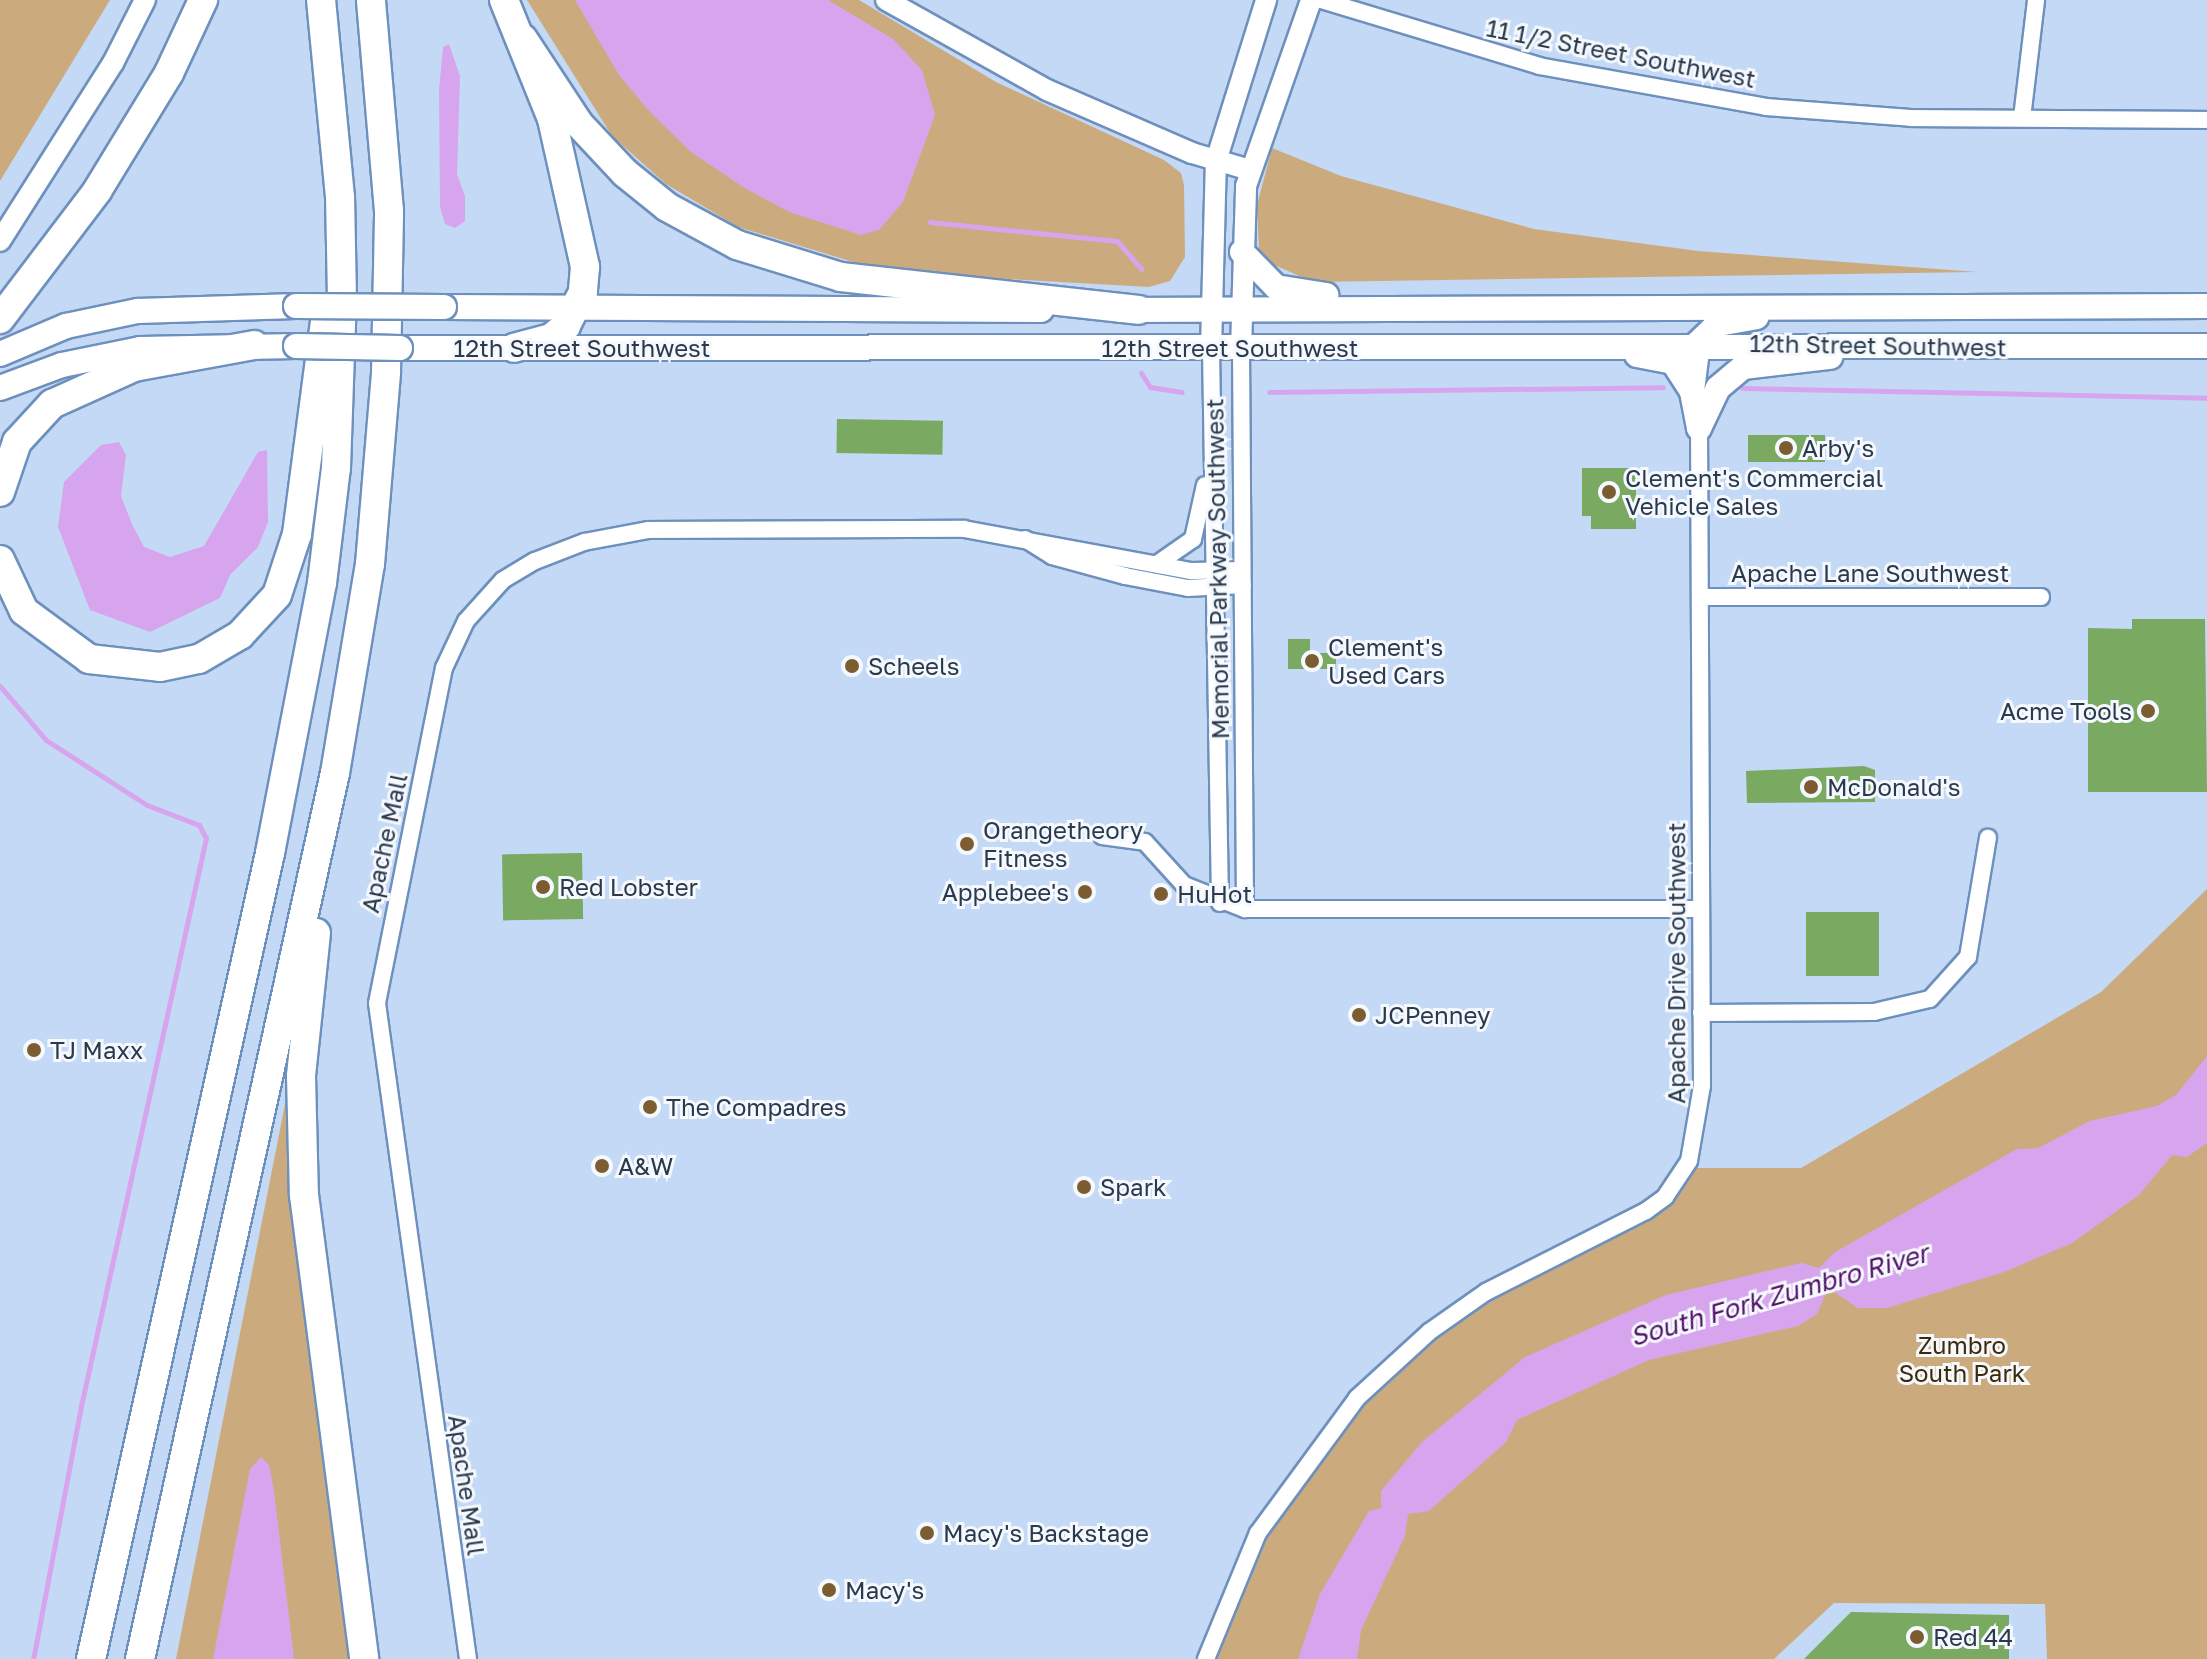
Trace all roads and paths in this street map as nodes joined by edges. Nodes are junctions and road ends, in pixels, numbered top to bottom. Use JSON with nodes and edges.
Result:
{"nodes":[{"id":1,"x":145,"y":0,"type":"edge"},
{"id":2,"x":203,"y":0,"type":"edge"},
{"id":3,"x":321,"y":0,"type":"edge"},
{"id":4,"x":371,"y":0,"type":"edge"},
{"id":5,"x":504,"y":0,"type":"edge"},
{"id":6,"x":886,"y":0,"type":"edge"},
{"id":7,"x":1266,"y":0,"type":"edge"},
{"id":8,"x":1311,"y":0,"type":"edge"},
{"id":9,"x":1321,"y":0,"type":"edge"},
{"id":10,"x":2036,"y":0,"type":"edge"},
{"id":11,"x":523,"y":39,"type":"junction"},
{"id":12,"x":2022,"y":118,"type":"junction"},
{"id":13,"x":2207,"y":120,"type":"edge"},
{"id":14,"x":1216,"y":161,"type":"junction"},
{"id":15,"x":1250,"y":170,"type":"junction"},
{"id":16,"x":340,"y":197,"type":"junction"},
{"id":17,"x":0,"y":241,"type":"edge"},
{"id":18,"x":1242,"y":252,"type":"junction"},
{"id":19,"x":1838,"y":305,"type":"junction"},
{"id":20,"x":2207,"y":306,"type":"edge"},
{"id":21,"x":578,"y":308,"type":"junction"},
{"id":22,"x":1241,"y":309,"type":"junction"},
{"id":23,"x":1138,"y":310,"type":"junction"},
{"id":24,"x":1212,"y":310,"type":"junction"},
{"id":25,"x":1357,"y":310,"type":"junction"},
{"id":26,"x":0,"y":319,"type":"edge"},
{"id":27,"x":1698,"y":343,"type":"junction"},
{"id":28,"x":1594,"y":344,"type":"junction"},
{"id":29,"x":254,"y":345,"type":"junction"},
{"id":30,"x":1913,"y":346,"type":"junction"},
{"id":31,"x":2207,"y":346,"type":"edge"},
{"id":32,"x":514,"y":348,"type":"junction"},
{"id":33,"x":1211,"y":349,"type":"junction"},
{"id":34,"x":1241,"y":349,"type":"junction"},
{"id":35,"x":0,"y":354,"type":"edge"},
{"id":36,"x":0,"y":388,"type":"edge"},
{"id":37,"x":1692,"y":391,"type":"junction"},
{"id":38,"x":1699,"y":428,"type":"junction"},
{"id":39,"x":1211,"y":440,"type":"junction"},
{"id":40,"x":0,"y":492,"type":"edge"},
{"id":41,"x":1021,"y":536,"type":"junction"},
{"id":42,"x":0,"y":560,"type":"edge"},
{"id":43,"x":1152,"y":565,"type":"junction"},
{"id":44,"x":1243,"y":577,"type":"junction"},
{"id":45,"x":1217,"y":578,"type":"junction"},
{"id":46,"x":1700,"y":597,"type":"junction"},
{"id":47,"x":2041,"y":597,"type":"dead end"},
{"id":48,"x":335,"y":773,"type":"junction"},
{"id":49,"x":1102,"y":836,"type":"dead end"},
{"id":50,"x":1988,"y":838,"type":"dead end"},
{"id":51,"x":1220,"y":903,"type":"junction"},
{"id":52,"x":1245,"y":909,"type":"junction"},
{"id":53,"x":1700,"y":909,"type":"junction"},
{"id":54,"x":1701,"y":1013,"type":"junction"},
{"id":55,"x":91,"y":1659,"type":"edge"},
{"id":56,"x":140,"y":1659,"type":"edge"},
{"id":57,"x":364,"y":1659,"type":"edge"},
{"id":58,"x":468,"y":1659,"type":"edge"},
{"id":59,"x":1206,"y":1659,"type":"edge"}],
"edges":[{"from":1,"to":17,"type":"street"},
{"from":2,"to":26,"type":"highway"},
{"from":3,"to":16,"type":"highway"},
{"from":4,"to":48,"type":"highway"},
{"from":5,"to":11,"type":"highway"},
{"from":6,"to":14,"type":"street"},
{"from":7,"to":14,"type":"street","name":"Memorial Parkway Southwest"},
{"from":8,"to":15,"type":"street","name":"Memorial Parkway Southwest"},
{"from":9,"to":12,"type":"street","name":"11 1/2 Street Southwest"},
{"from":10,"to":12,"type":"street"},
{"from":11,"to":21,"type":"highway"},
{"from":11,"to":23,"type":"highway"},
{"from":12,"to":13,"type":"street","name":"11 1/2 Street Southwest"},
{"from":14,"to":15,"type":"street"},
{"from":14,"to":24,"type":"street","name":"Memorial Parkway Southwest"},
{"from":15,"to":18,"type":"street","name":"Memorial Parkway Southwest"},
{"from":16,"to":42,"type":"highway"},
{"from":16,"to":55,"type":"highway"},
{"from":18,"to":22,"type":"street","name":"Memorial Parkway Southwest"},
{"from":18,"to":25,"type":"main road"},
{"from":19,"to":20,"type":"main road","name":"12th Street Southwest"},
{"from":19,"to":25,"type":"main road","name":"12th Street Southwest"},
{"from":19,"to":27,"type":"main road"},
{"from":21,"to":23,"type":"main road","name":"12th Street Southwest"},
{"from":21,"to":32,"type":"highway"},
{"from":21,"to":35,"type":"main road","name":"12th Street Southwest","bridge":true},
{"from":22,"to":24,"type":"main road","name":"12th Street Southwest"},
{"from":22,"to":25,"type":"main road","name":"12th Street Southwest"},
{"from":22,"to":34,"type":"street","name":"Memorial Parkway Southwest"},
{"from":23,"to":24,"type":"main road","name":"12th Street Southwest"},
{"from":24,"to":33,"type":"street","name":"Memorial Parkway Southwest"},
{"from":27,"to":28,"type":"main road","name":"12th Street Southwest"},
{"from":27,"to":30,"type":"main road","name":"12th Street Southwest"},
{"from":27,"to":37,"type":"main road"},
{"from":28,"to":34,"type":"main road","name":"12th Street Southwest"},
{"from":28,"to":37,"type":"main road"},
{"from":29,"to":32,"type":"main road","name":"12th Street Southwest","bridge":true},
{"from":29,"to":36,"type":"main road","name":"12th Street Southwest"},
{"from":29,"to":40,"type":"highway"},
{"from":30,"to":31,"type":"main road","name":"12th Street Southwest"},
{"from":30,"to":38,"type":"main road"},
{"from":32,"to":33,"type":"main road","name":"12th Street Southwest"},
{"from":33,"to":34,"type":"main road","name":"12th Street Southwest"},
{"from":33,"to":39,"type":"street","name":"Memorial Parkway Southwest"},
{"from":34,"to":44,"type":"street","name":"Memorial Parkway Southwest"},
{"from":37,"to":38,"type":"main road"},
{"from":38,"to":46,"type":"street","name":"Apache Drive Southwest"},
{"from":39,"to":43,"type":"street"},
{"from":39,"to":45,"type":"street","name":"Memorial Parkway Southwest"},
{"from":41,"to":43,"type":"street"},
{"from":41,"to":45,"type":"street"},
{"from":41,"to":58,"type":"street","name":"Apache Mall"},
{"from":43,"to":45,"type":"street"},
{"from":44,"to":45,"type":"street"},
{"from":44,"to":52,"type":"street","name":"Memorial Parkway Southwest"},
{"from":45,"to":51,"type":"street","name":"Memorial Parkway Southwest"},
{"from":46,"to":47,"type":"street","name":"Apache Lane Southwest"},
{"from":46,"to":53,"type":"street","name":"Apache Drive Southwest"},
{"from":48,"to":56,"type":"highway"},
{"from":48,"to":57,"type":"highway"},
{"from":49,"to":51,"type":"street"},
{"from":50,"to":54,"type":"street"},
{"from":51,"to":52,"type":"street"},
{"from":52,"to":53,"type":"street"},
{"from":53,"to":54,"type":"street","name":"Apache Drive Southwest"},
{"from":54,"to":59,"type":"street","name":"Apache Drive Southwest"}]}
